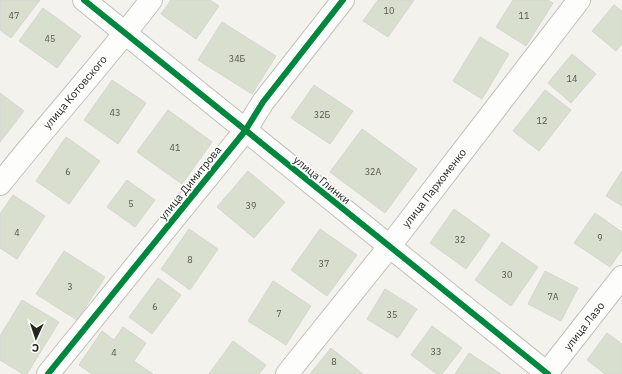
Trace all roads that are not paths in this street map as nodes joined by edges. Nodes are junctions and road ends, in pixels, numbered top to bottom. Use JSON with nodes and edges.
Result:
{"nodes":[{"id":1,"x":84,"y":0,"type":"edge"},
{"id":2,"x":151,"y":0,"type":"edge"},
{"id":3,"x":342,"y":0,"type":"edge"},
{"id":4,"x":579,"y":0,"type":"edge"},
{"id":5,"x":125,"y":33,"type":"junction"},
{"id":6,"x":245,"y":131,"type":"junction"},
{"id":7,"x":0,"y":184,"type":"edge"},
{"id":8,"x":389,"y":247,"type":"junction"},
{"id":9,"x":622,"y":277,"type":"edge"},
{"id":10,"x":48,"y":374,"type":"edge"},
{"id":11,"x":287,"y":374,"type":"edge"},
{"id":12,"x":547,"y":374,"type":"edge"}],
"edges":[{"from":1,"to":5,"type":"street","name":"улица Глинки"},
{"from":2,"to":5,"type":"street","name":"улица Котовского"},
{"from":3,"to":6,"type":"street","name":"улица Димитрова"},
{"from":4,"to":8,"type":"street","name":"улица Пархоменко"},
{"from":5,"to":6,"type":"street","name":"улица Глинки"},
{"from":5,"to":7,"type":"street","name":"улица Котовского"},
{"from":6,"to":8,"type":"street","name":"улица Глинки"},
{"from":6,"to":10,"type":"street","name":"улица Димитрова"},
{"from":8,"to":11,"type":"street","name":"улица Пархоменко"},
{"from":8,"to":12,"type":"street","name":"улица Глинки"},
{"from":9,"to":12,"type":"street","name":"улица Лазо"}]}
